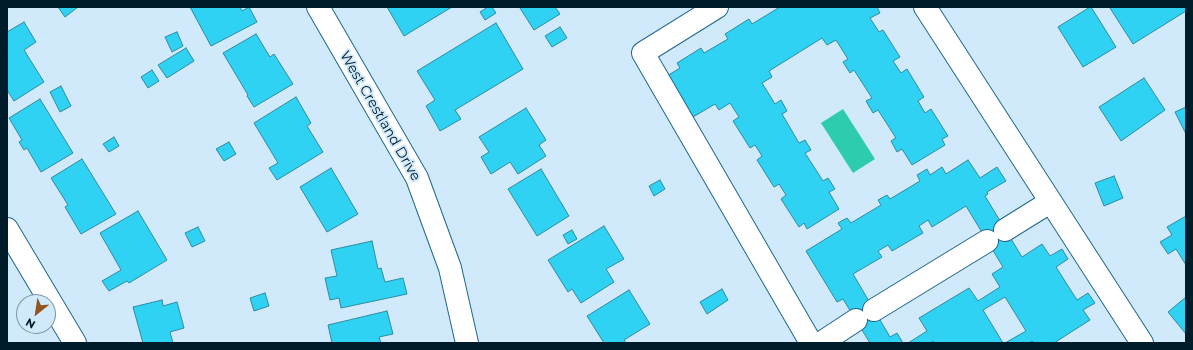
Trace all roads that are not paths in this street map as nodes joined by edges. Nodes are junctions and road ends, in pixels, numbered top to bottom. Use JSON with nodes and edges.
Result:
{"nodes":[{"id":1,"x":318,"y":7,"type":"edge"},
{"id":2,"x":718,"y":7,"type":"edge"},
{"id":3,"x":925,"y":7,"type":"edge"},
{"id":4,"x":1050,"y":202,"type":"junction"},
{"id":5,"x":7,"y":229,"type":"edge"},
{"id":6,"x":1005,"y":230,"type":"dead end"},
{"id":7,"x":987,"y":241,"type":"dead end"},
{"id":8,"x":75,"y":343,"type":"edge"},
{"id":9,"x":467,"y":343,"type":"edge"},
{"id":10,"x":811,"y":343,"type":"edge"},
{"id":11,"x":821,"y":343,"type":"edge"},
{"id":12,"x":1142,"y":343,"type":"edge"}],
"edges":[{"from":1,"to":9,"type":"street","name":"West Crestland Drive"},
{"from":2,"to":10,"type":"street"},
{"from":3,"to":4,"type":"street"},
{"from":4,"to":6,"type":"street"},
{"from":4,"to":12,"type":"street"},
{"from":5,"to":8,"type":"street"},
{"from":7,"to":11,"type":"street"}]}
